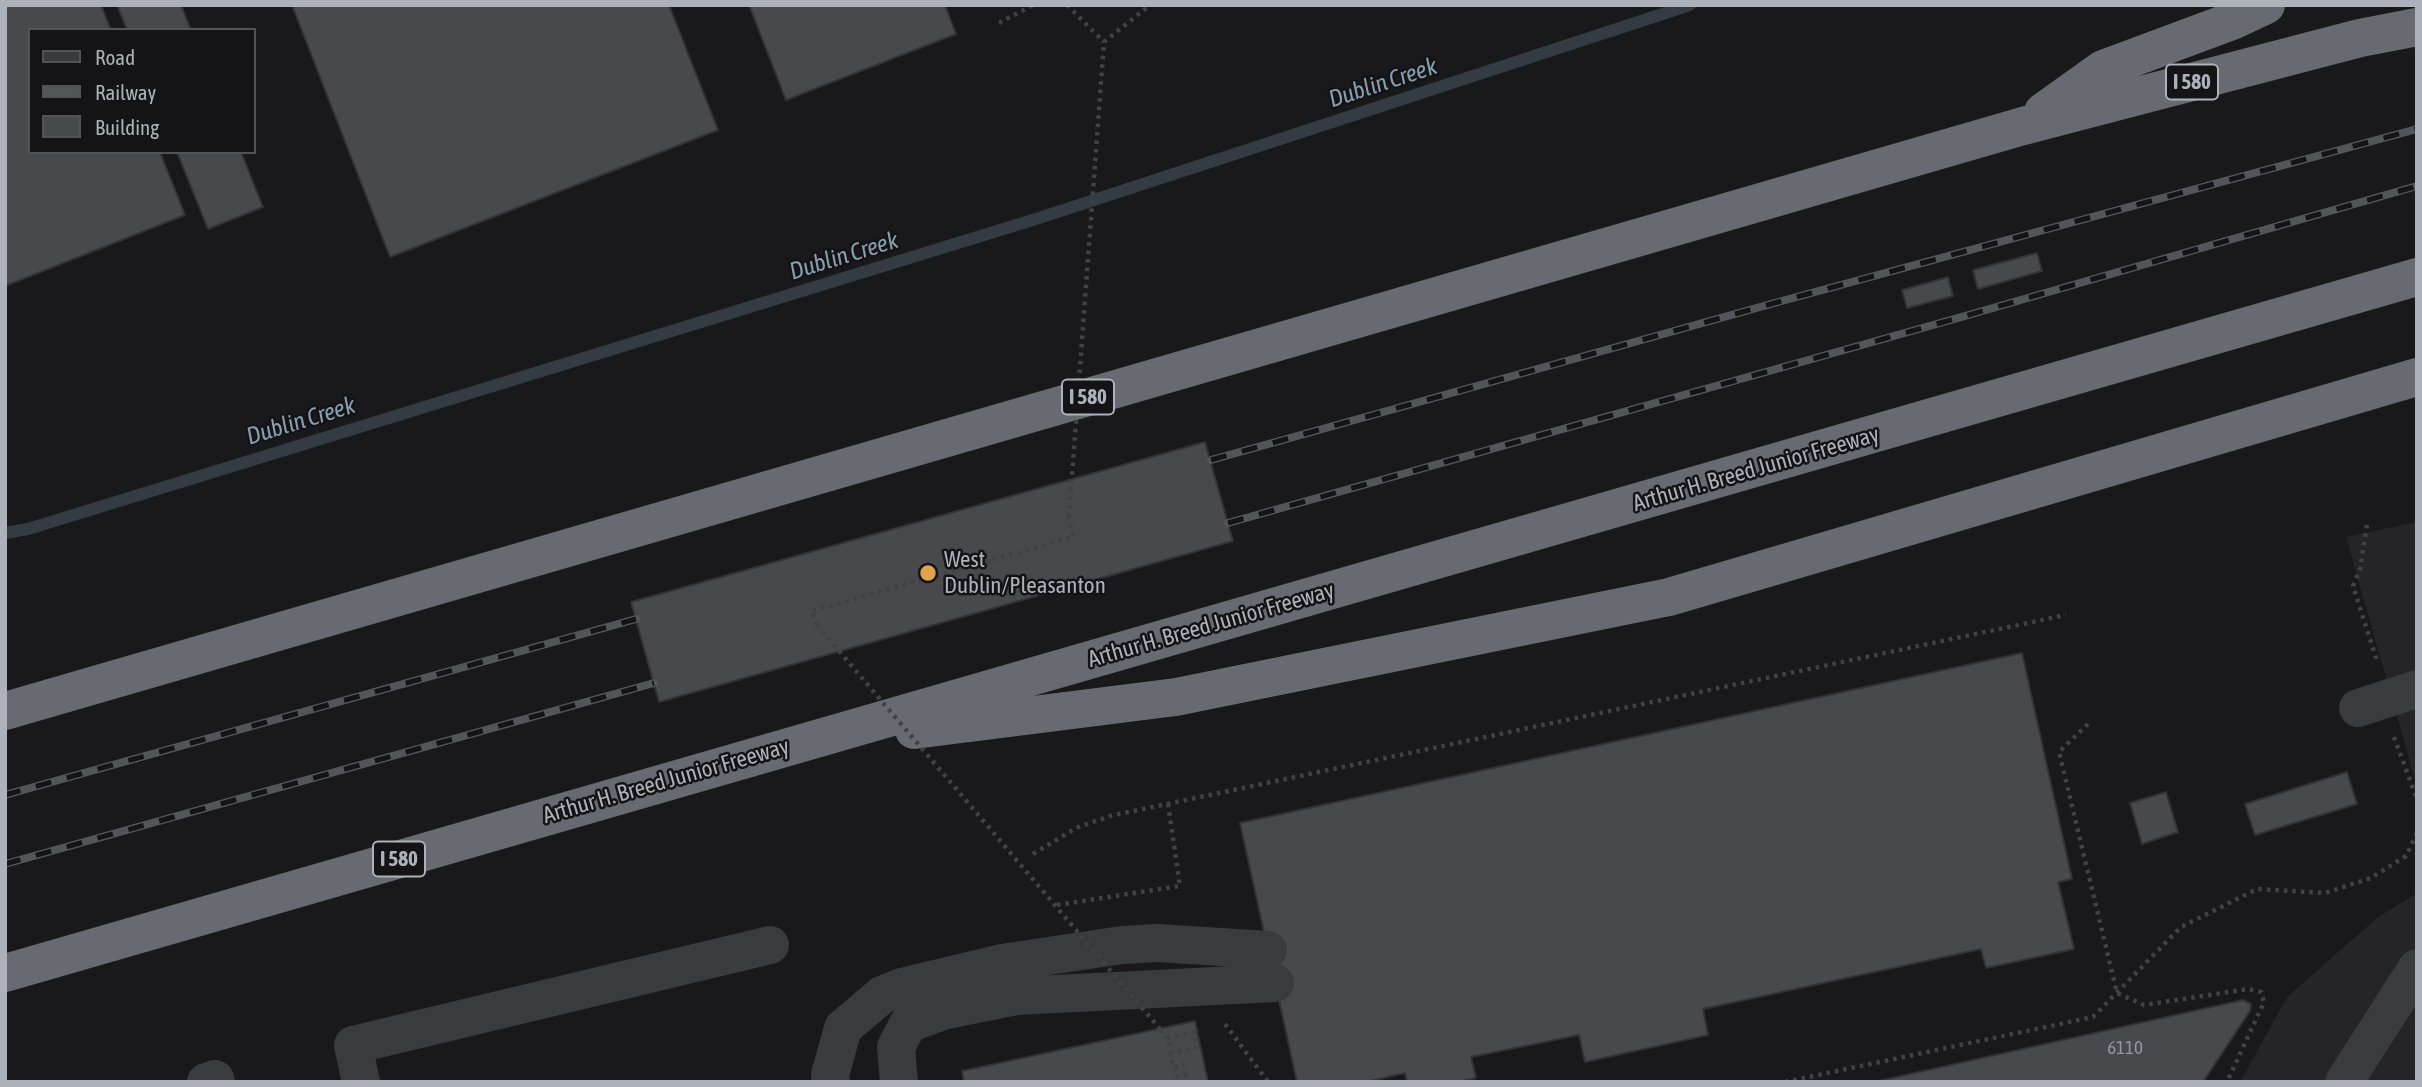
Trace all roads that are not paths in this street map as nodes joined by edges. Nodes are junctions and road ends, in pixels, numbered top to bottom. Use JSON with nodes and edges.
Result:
{"nodes":[{"id":1,"x":2266,"y":5,"type":"edge"},
{"id":2,"x":2417,"y":15,"type":"edge"},
{"id":3,"x":2417,"y":27,"type":"edge"},
{"id":4,"x":2360,"y":38,"type":"junction"},
{"id":5,"x":2024,"y":126,"type":"junction"},
{"id":6,"x":2417,"y":277,"type":"edge"},
{"id":7,"x":2417,"y":377,"type":"edge"},
{"id":8,"x":2417,"y":689,"type":"edge"},
{"id":9,"x":2358,"y":708,"type":"dead end"},
{"id":10,"x":5,"y":710,"type":"edge"},
{"id":11,"x":793,"y":744,"type":"junction"},
{"id":12,"x":770,"y":945,"type":"dead end"},
{"id":13,"x":2417,"y":968,"type":"edge"},
{"id":14,"x":5,"y":973,"type":"edge"},
{"id":15,"x":206,"y":1082,"type":"edge"},
{"id":16,"x":216,"y":1082,"type":"edge"},
{"id":17,"x":361,"y":1082,"type":"edge"},
{"id":18,"x":831,"y":1082,"type":"edge"},
{"id":19,"x":899,"y":1082,"type":"edge"},
{"id":20,"x":2344,"y":1082,"type":"edge"}],
"edges":[{"from":1,"to":5,"type":"highway"},
{"from":2,"to":4,"type":"highway"},
{"from":3,"to":4,"type":"highway","number":"I 580"},
{"from":4,"to":5,"type":"highway","number":"I 580"},
{"from":5,"to":10,"type":"highway","number":"I 580"},
{"from":6,"to":11,"type":"highway","name":"Arthur H. Breed Junior Freeway","number":"I 580"},
{"from":7,"to":11,"type":"highway"},
{"from":8,"to":9,"type":"lane"},
{"from":11,"to":14,"type":"highway","name":"Arthur H. Breed Junior Freeway","number":"I 580"},
{"from":12,"to":17,"type":"lane"},
{"from":13,"to":20,"type":"lane"},
{"from":15,"to":16,"type":"lane"},
{"from":18,"to":19,"type":"lane"}]}
